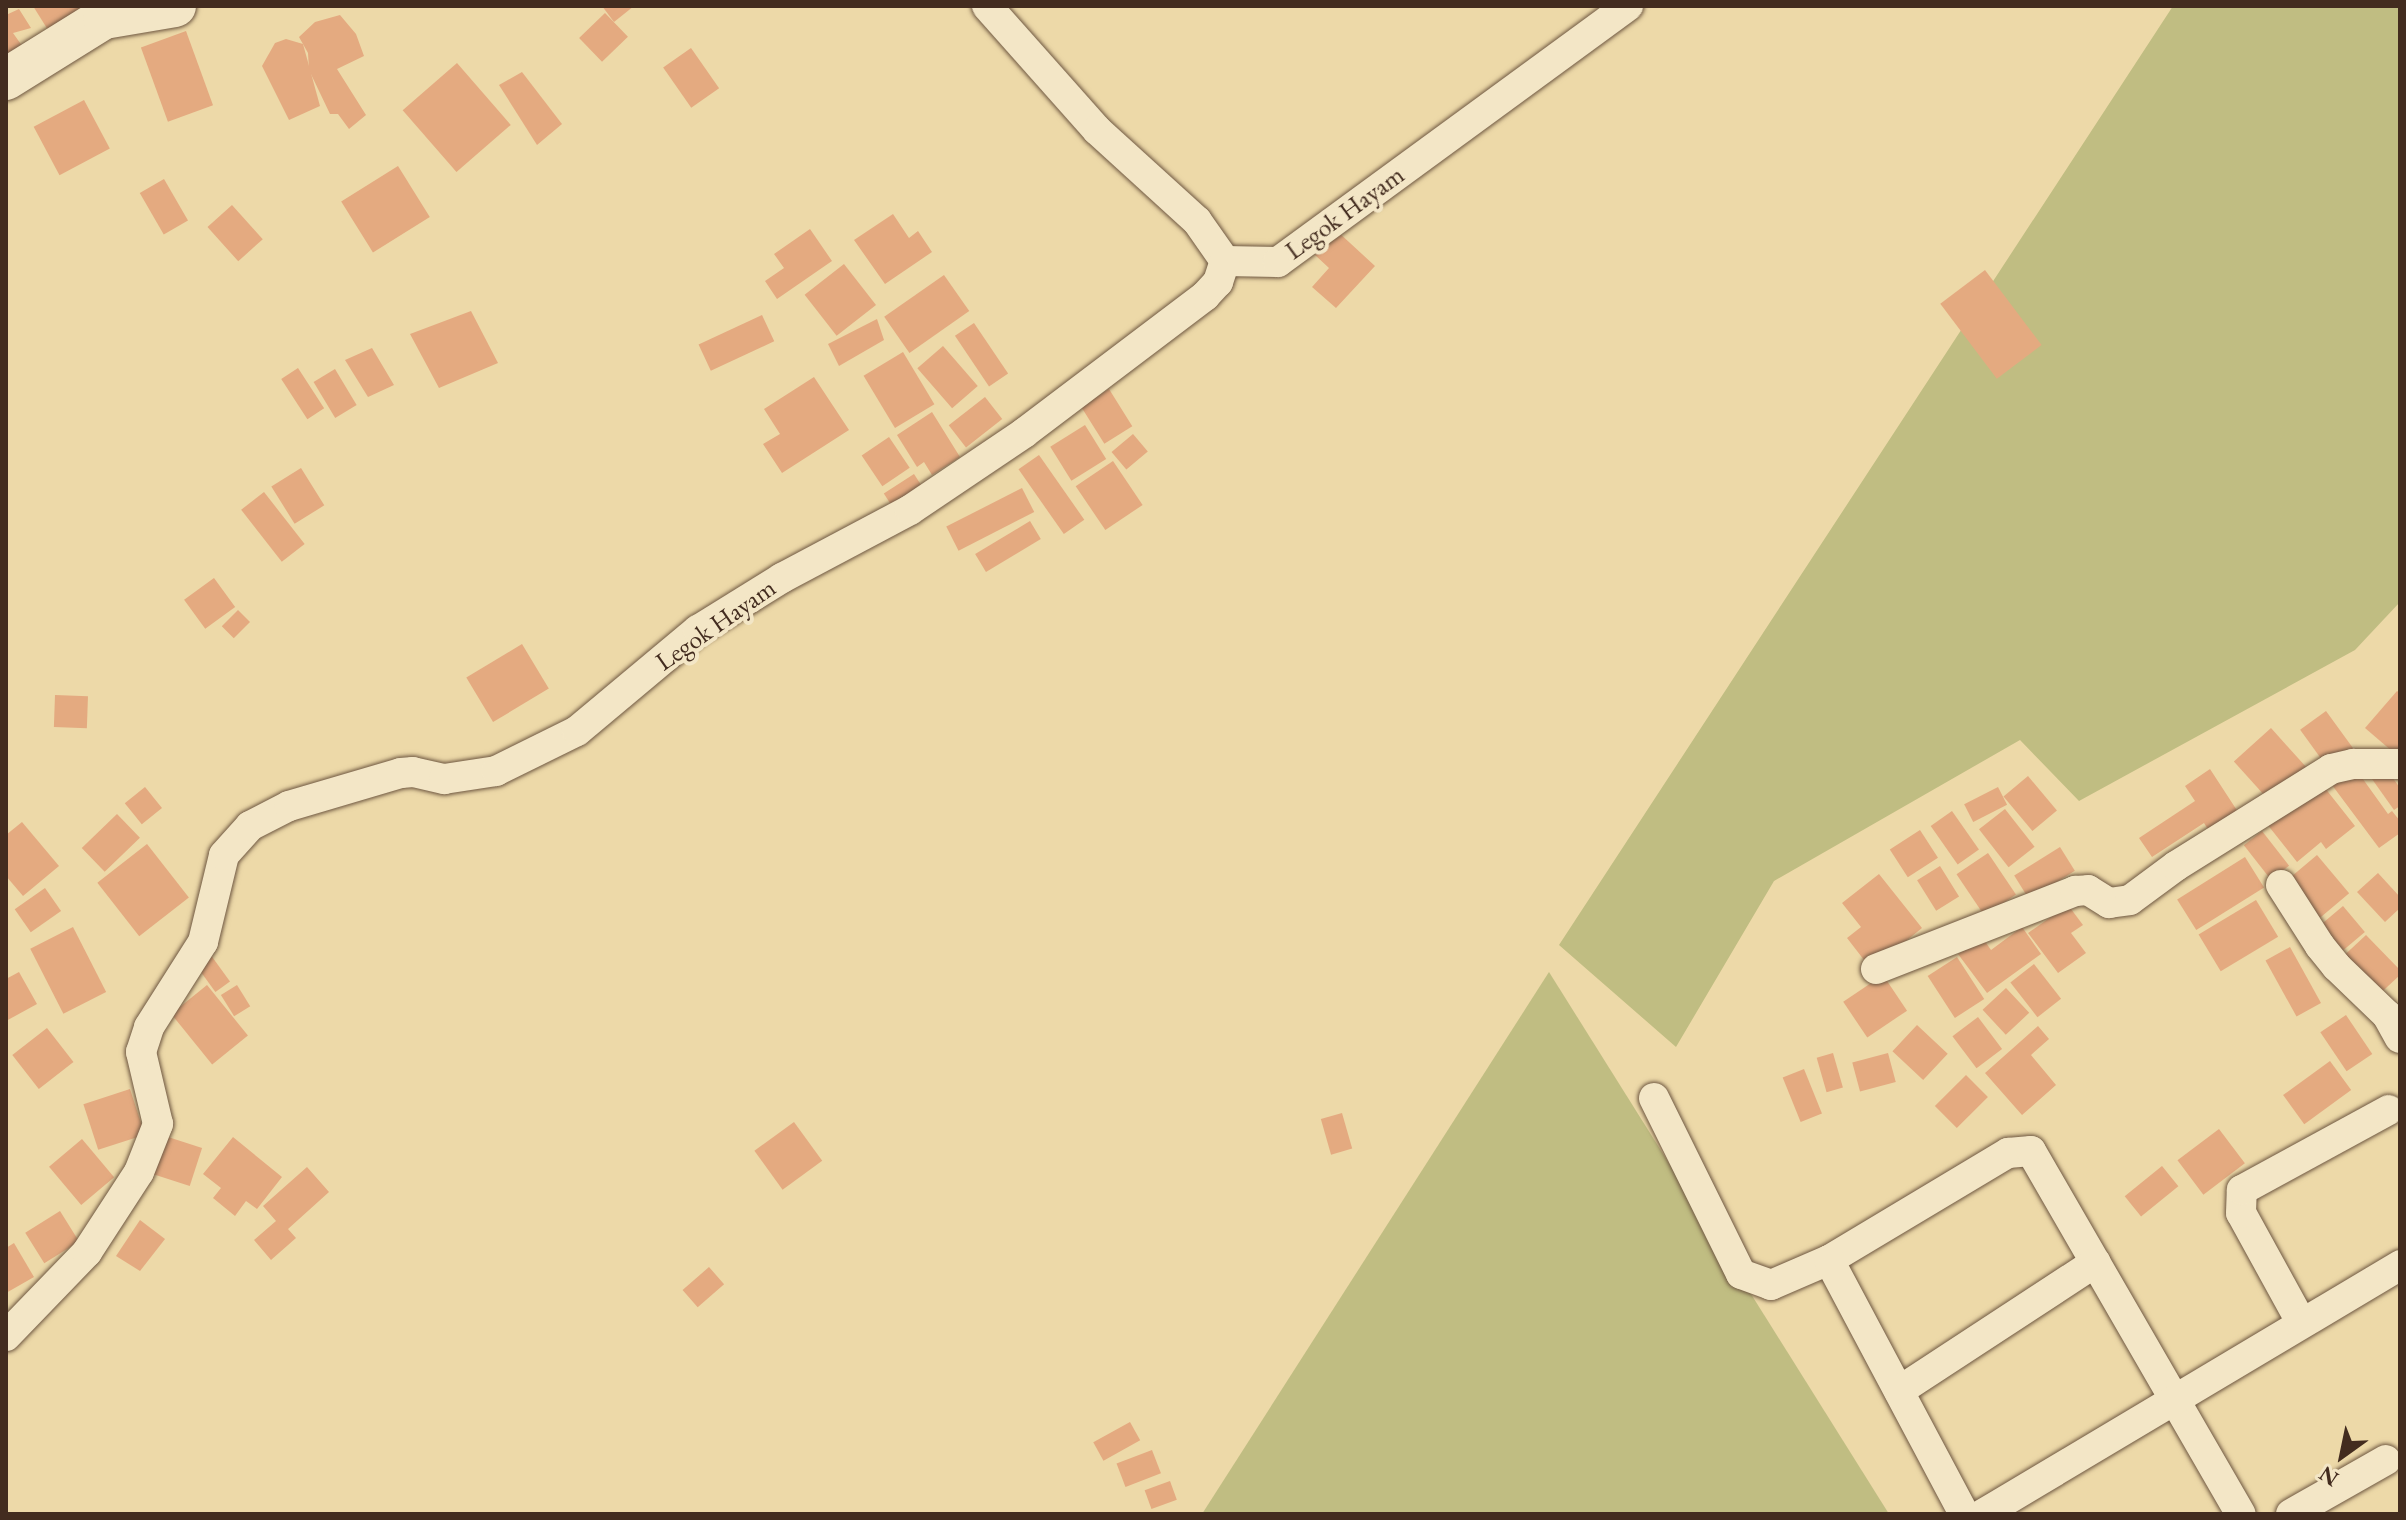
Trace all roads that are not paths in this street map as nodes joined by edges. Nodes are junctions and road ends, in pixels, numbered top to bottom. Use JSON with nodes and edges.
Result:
{"nodes":[{"id":1,"x":175,"y":6,"type":"edge"},
{"id":2,"x":987,"y":6,"type":"edge"},
{"id":3,"x":1628,"y":6,"type":"edge"},
{"id":4,"x":101,"y":12,"type":"edge"},
{"id":5,"x":6,"y":79,"type":"edge"},
{"id":6,"x":1225,"y":261,"type":"junction"},
{"id":7,"x":2400,"y":764,"type":"edge"},
{"id":8,"x":2281,"y":885,"type":"dead end"},
{"id":9,"x":1876,"y":969,"type":"dead end"},
{"id":10,"x":2400,"y":1038,"type":"edge"},
{"id":11,"x":1654,"y":1098,"type":"dead end"},
{"id":12,"x":2389,"y":1110,"type":"dead end"},
{"id":13,"x":1829,"y":1260,"type":"junction"},
{"id":14,"x":2096,"y":1262,"type":"junction"},
{"id":15,"x":2400,"y":1265,"type":"edge"},
{"id":16,"x":2301,"y":1322,"type":"junction"},
{"id":17,"x":6,"y":1336,"type":"edge"},
{"id":18,"x":1899,"y":1391,"type":"junction"},
{"id":19,"x":2176,"y":1400,"type":"junction"},
{"id":20,"x":2386,"y":1460,"type":"dead end"},
{"id":21,"x":1964,"y":1514,"type":"edge"},
{"id":22,"x":1983,"y":1514,"type":"edge"},
{"id":23,"x":2241,"y":1514,"type":"edge"},
{"id":24,"x":2291,"y":1514,"type":"edge"}],
"edges":[{"from":1,"to":4,"type":"street"},
{"from":2,"to":6,"type":"street"},
{"from":3,"to":6,"type":"street","name":"Legok Hayam"},
{"from":4,"to":5,"type":"street"},
{"from":6,"to":17,"type":"street","name":"Legok Hayam"},
{"from":7,"to":9,"type":"street"},
{"from":8,"to":10,"type":"street"},
{"from":11,"to":13,"type":"street"},
{"from":12,"to":16,"type":"street"},
{"from":13,"to":14,"type":"street"},
{"from":13,"to":18,"type":"street"},
{"from":14,"to":18,"type":"street"},
{"from":14,"to":19,"type":"street"},
{"from":15,"to":16,"type":"street"},
{"from":16,"to":19,"type":"street"},
{"from":18,"to":21,"type":"street"},
{"from":19,"to":22,"type":"street"},
{"from":19,"to":23,"type":"street"},
{"from":20,"to":24,"type":"street"}]}
